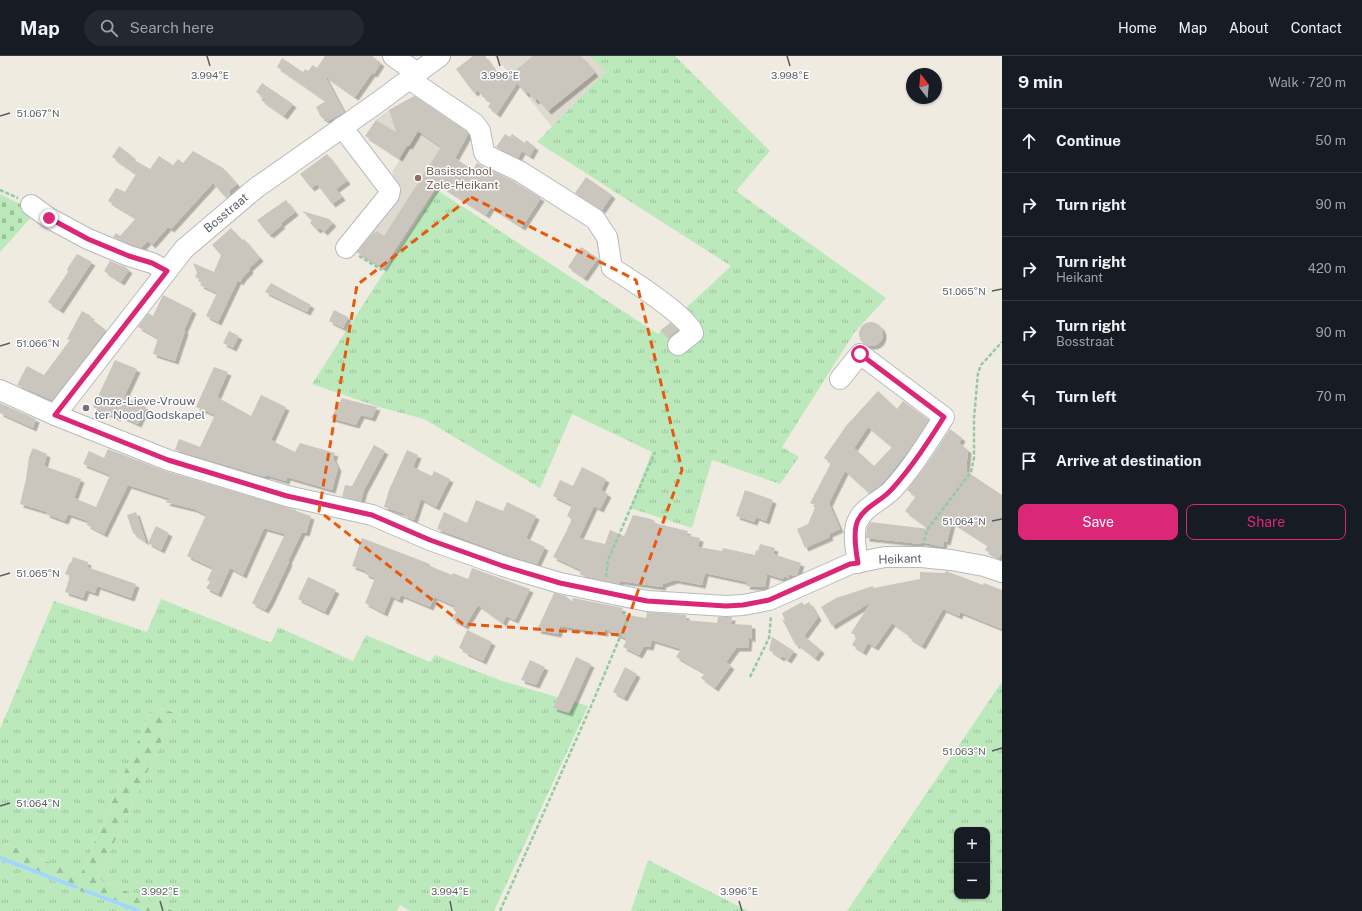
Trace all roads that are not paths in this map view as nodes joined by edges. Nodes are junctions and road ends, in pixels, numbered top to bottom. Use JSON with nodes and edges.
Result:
{"nodes":[{"id":1,"x":393,"y":56,"type":"edge"},
{"id":2,"x":440,"y":56,"type":"edge"},
{"id":3,"x":413,"y":76,"type":"junction"},
{"id":4,"x":342,"y":128,"type":"junction"},
{"id":5,"x":31,"y":205,"type":"dead end"},
{"id":6,"x":346,"y":248,"type":"road end"},
{"id":7,"x":167,"y":271,"type":"junction"},
{"id":8,"x":678,"y":345,"type":"dead end"},
{"id":9,"x":840,"y":379,"type":"dead end"},
{"id":10,"x":0,"y":390,"type":"edge"},
{"id":11,"x":55,"y":415,"type":"junction"},
{"id":12,"x":858,"y":563,"type":"junction"},
{"id":13,"x":1002,"y":572,"type":"edge"}],
"edges":[{"from":1,"to":3,"type":"street"},
{"from":2,"to":3,"type":"street","name":"Bosstraat"},
{"from":3,"to":4,"type":"street","name":"Bosstraat"},
{"from":3,"to":8,"type":"street"},
{"from":4,"to":6,"type":"street"},
{"from":4,"to":7,"type":"street","name":"Bosstraat"},
{"from":5,"to":7,"type":"street"},
{"from":7,"to":11,"type":"street","name":"Bosstraat"},
{"from":9,"to":12,"type":"street"},
{"from":10,"to":11,"type":"street","name":"Heikant"},
{"from":11,"to":12,"type":"street","name":"Heikant"},
{"from":12,"to":13,"type":"street","name":"Heikant"}]}
